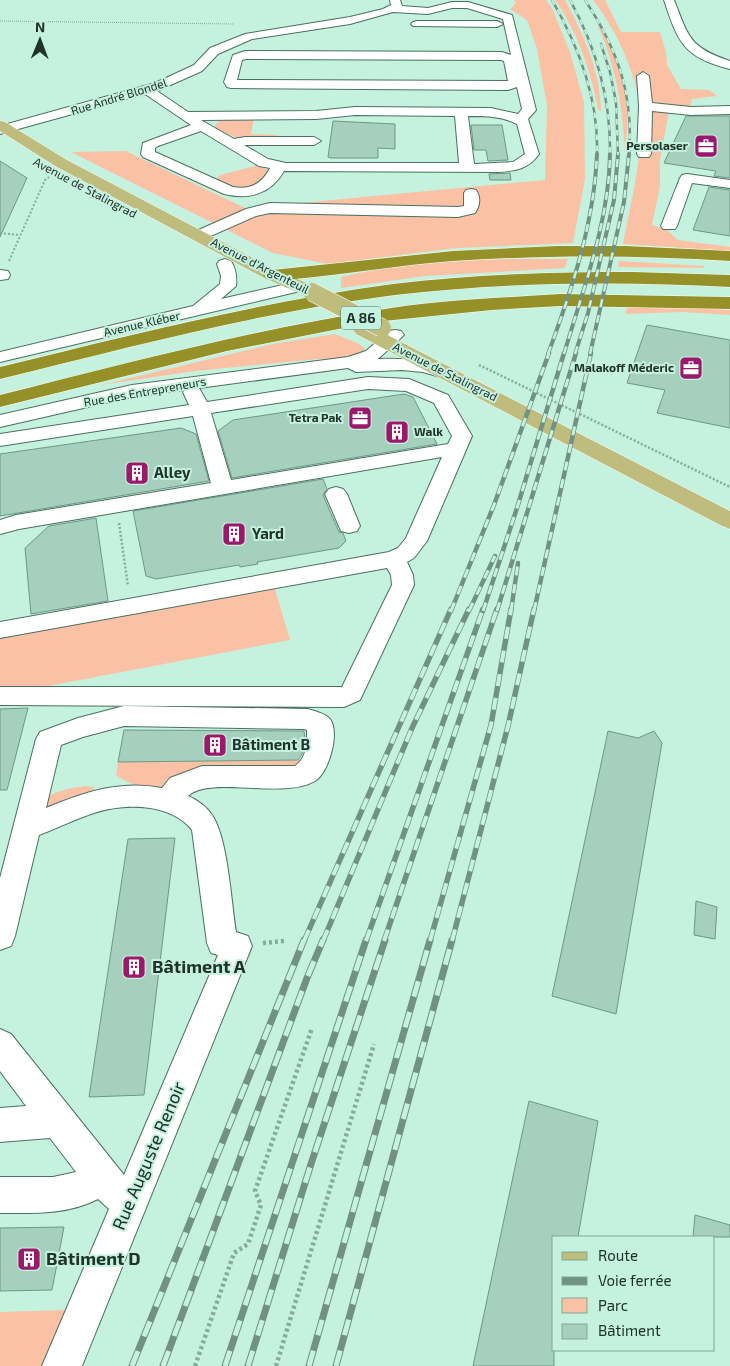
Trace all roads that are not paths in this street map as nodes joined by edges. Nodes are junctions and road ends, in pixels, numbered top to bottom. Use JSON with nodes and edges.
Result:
{"nodes":[{"id":1,"x":668,"y":0,"type":"edge"},
{"id":2,"x":394,"y":5,"type":"edge"},
{"id":3,"x":385,"y":24,"type":"dead end"},
{"id":4,"x":404,"y":24,"type":"dead end"},
{"id":5,"x":497,"y":24,"type":"dead end"},
{"id":6,"x":261,"y":25,"type":"road end"},
{"id":7,"x":282,"y":30,"type":"junction"},
{"id":8,"x":313,"y":32,"type":"junction"},
{"id":9,"x":335,"y":46,"type":"junction"},
{"id":10,"x":730,"y":65,"type":"edge"},
{"id":11,"x":644,"y":76,"type":"dead end"},
{"id":12,"x":147,"y":90,"type":"junction"},
{"id":13,"x":646,"y":106,"type":"junction"},
{"id":14,"x":730,"y":110,"type":"edge"},
{"id":15,"x":180,"y":112,"type":"junction"},
{"id":16,"x":461,"y":112,"type":"junction"},
{"id":17,"x":520,"y":119,"type":"junction"},
{"id":18,"x":203,"y":126,"type":"junction"},
{"id":19,"x":1,"y":132,"type":"edge"},
{"id":20,"x":314,"y":141,"type":"dead end"},
{"id":21,"x":232,"y":144,"type":"junction"},
{"id":22,"x":644,"y":154,"type":"dead end"},
{"id":23,"x":279,"y":166,"type":"junction"},
{"id":24,"x":467,"y":168,"type":"junction"},
{"id":25,"x":730,"y":184,"type":"edge"},
{"id":26,"x":471,"y":193,"type":"dead end"},
{"id":27,"x":669,"y":226,"type":"dead end"},
{"id":28,"x":200,"y":235,"type":"junction"},
{"id":29,"x":527,"y":254,"type":"junction"},
{"id":30,"x":730,"y":256,"type":"edge"},
{"id":31,"x":225,"y":264,"type":"junction"},
{"id":32,"x":730,"y":266,"type":"edge"},
{"id":33,"x":334,"y":270,"type":"junction"},
{"id":34,"x":730,"y":272,"type":"edge"},
{"id":35,"x":272,"y":275,"type":"junction"},
{"id":36,"x":579,"y":278,"type":"junction"},
{"id":37,"x":730,"y":281,"type":"edge"},
{"id":38,"x":297,"y":292,"type":"junction"},
{"id":39,"x":730,"y":303,"type":"edge"},
{"id":40,"x":181,"y":315,"type":"junction"},
{"id":41,"x":382,"y":334,"type":"junction"},
{"id":42,"x":0,"y":357,"type":"edge"},
{"id":43,"x":291,"y":370,"type":"junction"},
{"id":44,"x":0,"y":373,"type":"edge"},
{"id":45,"x":450,"y":374,"type":"junction"},
{"id":46,"x":192,"y":383,"type":"junction"},
{"id":47,"x":0,"y":401,"type":"edge"},
{"id":48,"x":200,"y":408,"type":"junction"},
{"id":49,"x":0,"y":421,"type":"edge"},
{"id":50,"x":0,"y":440,"type":"edge"},
{"id":51,"x":456,"y":450,"type":"junction"},
{"id":52,"x":223,"y":488,"type":"junction"},
{"id":53,"x":336,"y":494,"type":"dead end"},
{"id":54,"x":730,"y":500,"type":"edge"},
{"id":55,"x":730,"y":521,"type":"edge"},
{"id":56,"x":348,"y":526,"type":"dead end"},
{"id":57,"x":0,"y":527,"type":"edge"},
{"id":58,"x":385,"y":554,"type":"junction"},
{"id":59,"x":0,"y":630,"type":"edge"},
{"id":60,"x":0,"y":696,"type":"edge"},
{"id":61,"x":169,"y":800,"type":"junction"},
{"id":62,"x":28,"y":827,"type":"junction"},
{"id":63,"x":0,"y":936,"type":"edge"},
{"id":64,"x":0,"y":1045,"type":"edge"},
{"id":65,"x":57,"y":1120,"type":"junction"},
{"id":66,"x":0,"y":1125,"type":"edge"},
{"id":67,"x":100,"y":1175,"type":"junction"},
{"id":68,"x":0,"y":1195,"type":"edge"},
{"id":69,"x":130,"y":1202,"type":"junction"},
{"id":70,"x":62,"y":1366,"type":"edge"}],
"edges":[{"from":1,"to":10,"type":"street"},
{"from":2,"to":7,"type":"street","name":"Rue André Blondel"},
{"from":2,"to":17,"type":"street","name":"Rue André Blondel"},
{"from":3,"to":8,"type":"street"},
{"from":4,"to":5,"type":"street"},
{"from":6,"to":7,"type":"street"},
{"from":7,"to":8,"type":"street"},
{"from":7,"to":12,"type":"street","name":"Rue André Blondel"},
{"from":8,"to":9,"type":"street"},
{"from":9,"to":9,"type":"street"},
{"from":11,"to":13,"type":"street"},
{"from":12,"to":15,"type":"street"},
{"from":12,"to":19,"type":"street","name":"Rue André Blondel"},
{"from":13,"to":14,"type":"street"},
{"from":13,"to":22,"type":"street"},
{"from":15,"to":16,"type":"street"},
{"from":15,"to":18,"type":"street"},
{"from":16,"to":17,"type":"street"},
{"from":16,"to":24,"type":"street"},
{"from":17,"to":24,"type":"street"},
{"from":18,"to":21,"type":"street"},
{"from":18,"to":23,"type":"street"},
{"from":19,"to":28,"type":"main road","name":"Avenue d'Argenteuil"},
{"from":19,"to":31,"type":"main road","name":"Avenue de Stalingrad"},
{"from":20,"to":21,"type":"street"},
{"from":21,"to":23,"type":"street"},
{"from":23,"to":24,"type":"street"},
{"from":25,"to":27,"type":"street"},
{"from":26,"to":28,"type":"street"},
{"from":28,"to":35,"type":"main road","name":"Avenue d'Argenteuil"},
{"from":29,"to":30,"type":"highway"},
{"from":29,"to":32,"type":"highway"},
{"from":29,"to":33,"type":"highway"},
{"from":31,"to":38,"type":"main road","name":"Avenue de Stalingrad"},
{"from":31,"to":40,"type":"street"},
{"from":33,"to":35,"type":"highway"},
{"from":33,"to":38,"type":"highway"},
{"from":34,"to":36,"type":"highway"},
{"from":35,"to":38,"type":"main road","name":"Avenue d'Argenteuil"},
{"from":36,"to":37,"type":"highway","number":"A 86"},
{"from":36,"to":44,"type":"highway","number":"A 86"},
{"from":38,"to":40,"type":"street","name":"Avenue Kléber"},
{"from":38,"to":41,"type":"main road","name":"Avenue de Stalingrad"},
{"from":39,"to":47,"type":"highway","number":"A 86"},
{"from":40,"to":42,"type":"street","name":"Avenue Kléber"},
{"from":41,"to":43,"type":"street","name":"Rue des Entrepreneurs"},
{"from":41,"to":45,"type":"main road","name":"Avenue de Stalingrad"},
{"from":41,"to":54,"type":"main road"},
{"from":43,"to":45,"type":"street","name":"Rue des Entrepreneurs"},
{"from":43,"to":46,"type":"street","name":"Rue des Entrepreneurs"},
{"from":45,"to":55,"type":"main road","name":"Avenue de Stalingrad"},
{"from":46,"to":48,"type":"street"},
{"from":46,"to":49,"type":"street","name":"Rue des Entrepreneurs"},
{"from":48,"to":50,"type":"street"},
{"from":48,"to":51,"type":"street"},
{"from":48,"to":52,"type":"street"},
{"from":51,"to":52,"type":"street"},
{"from":51,"to":58,"type":"street"},
{"from":52,"to":57,"type":"street"},
{"from":53,"to":56,"type":"street"},
{"from":58,"to":59,"type":"street"},
{"from":58,"to":60,"type":"street"},
{"from":61,"to":62,"type":"street"},
{"from":61,"to":62,"type":"street"},
{"from":61,"to":69,"type":"street","name":"Rue Auguste Renoir"},
{"from":62,"to":63,"type":"street"},
{"from":64,"to":65,"type":"street"},
{"from":65,"to":66,"type":"street"},
{"from":65,"to":67,"type":"street"},
{"from":67,"to":68,"type":"street"},
{"from":67,"to":69,"type":"street"},
{"from":69,"to":70,"type":"street","name":"Rue Auguste Renoir"}]}
